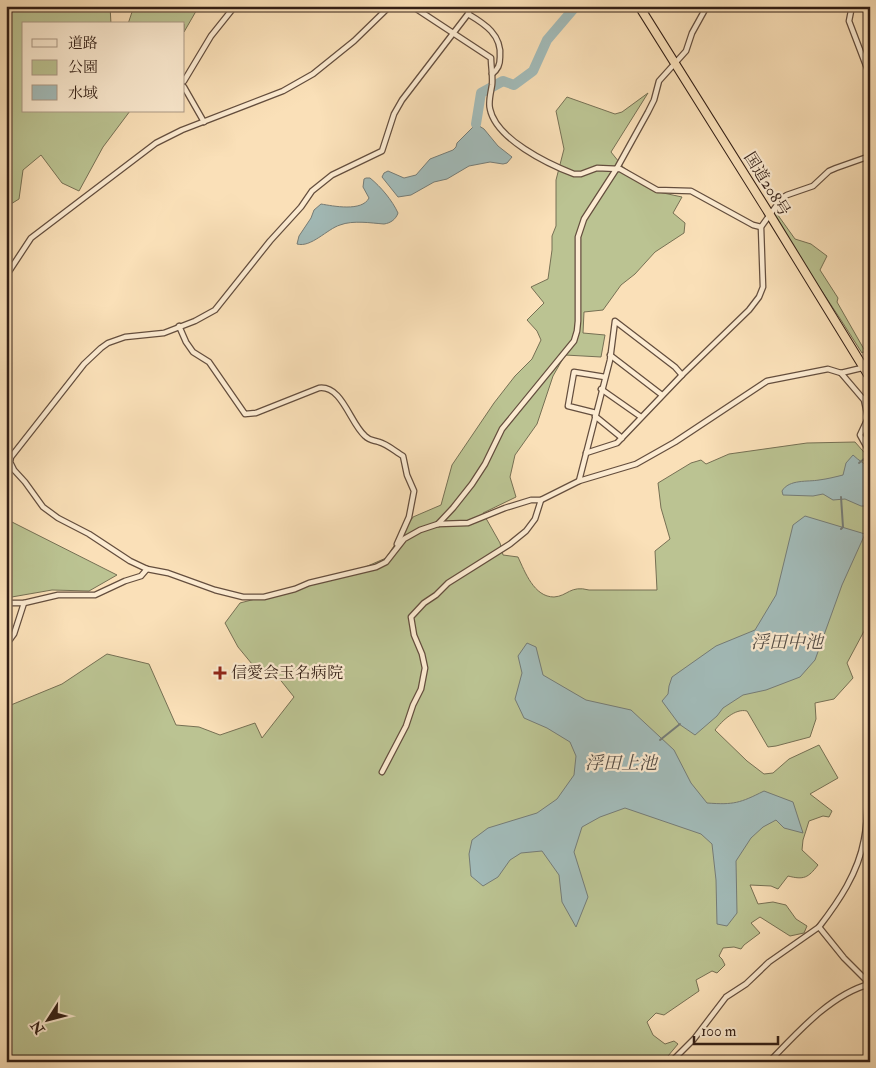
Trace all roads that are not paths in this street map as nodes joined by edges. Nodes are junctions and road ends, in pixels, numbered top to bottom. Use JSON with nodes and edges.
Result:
{"nodes":[{"id":1,"x":235,"y":6,"type":"edge"},
{"id":2,"x":390,"y":6,"type":"edge"},
{"id":3,"x":412,"y":6,"type":"edge"},
{"id":4,"x":470,"y":6,"type":"edge"},
{"id":5,"x":639,"y":6,"type":"edge"},
{"id":6,"x":707,"y":6,"type":"edge"},
{"id":7,"x":852,"y":6,"type":"edge"},
{"id":8,"x":468,"y":14,"type":"junction"},
{"id":9,"x":453,"y":33,"type":"junction"},
{"id":10,"x":675,"y":63,"type":"junction"},
{"id":11,"x":492,"y":74,"type":"junction"},
{"id":12,"x":870,"y":76,"type":"edge"},
{"id":13,"x":185,"y":80,"type":"edge"},
{"id":14,"x":185,"y":89,"type":"edge"},
{"id":15,"x":204,"y":122,"type":"junction"},
{"id":16,"x":870,"y":156,"type":"edge"},
{"id":17,"x":617,"y":168,"type":"junction"},
{"id":18,"x":770,"y":215,"type":"junction"},
{"id":19,"x":761,"y":227,"type":"junction"},
{"id":20,"x":6,"y":276,"type":"edge"},
{"id":21,"x":179,"y":326,"type":"junction"},
{"id":22,"x":610,"y":356,"type":"junction"},
{"id":23,"x":867,"y":367,"type":"edge"},
{"id":24,"x":841,"y":373,"type":"junction"},
{"id":25,"x":682,"y":375,"type":"junction"},
{"id":26,"x":605,"y":377,"type":"junction"},
{"id":27,"x":870,"y":378,"type":"edge"},
{"id":28,"x":602,"y":389,"type":"junction"},
{"id":29,"x":662,"y":395,"type":"junction"},
{"id":30,"x":596,"y":415,"type":"junction"},
{"id":31,"x":641,"y":417,"type":"junction"},
{"id":32,"x":622,"y":438,"type":"junction"},
{"id":33,"x":869,"y":452,"type":"edge"},
{"id":34,"x":586,"y":453,"type":"junction"},
{"id":35,"x":579,"y":482,"type":"junction"},
{"id":36,"x":541,"y":500,"type":"junction"},
{"id":37,"x":438,"y":524,"type":"junction"},
{"id":38,"x":391,"y":555,"type":"junction"},
{"id":39,"x":147,"y":569,"type":"junction"},
{"id":40,"x":6,"y":603,"type":"edge"},
{"id":41,"x":24,"y":603,"type":"junction"},
{"id":42,"x":6,"y":646,"type":"edge"},
{"id":43,"x":870,"y":767,"type":"edge"},
{"id":44,"x":382,"y":772,"type":"dead end"},
{"id":45,"x":818,"y":927,"type":"junction"},
{"id":46,"x":870,"y":984,"type":"edge"},
{"id":47,"x":671,"y":1062,"type":"edge"},
{"id":48,"x":770,"y":1062,"type":"edge"}],
"edges":[{"from":1,"to":13,"type":"street"},
{"from":2,"to":15,"type":"street"},
{"from":3,"to":9,"type":"street"},
{"from":4,"to":8,"type":"street"},
{"from":5,"to":10,"type":"highway","name":"国道208号"},
{"from":6,"to":10,"type":"street"},
{"from":7,"to":12,"type":"street"},
{"from":8,"to":9,"type":"street"},
{"from":8,"to":11,"type":"street"},
{"from":9,"to":11,"type":"street"},
{"from":9,"to":21,"type":"street"},
{"from":10,"to":17,"type":"street"},
{"from":10,"to":18,"type":"highway","name":"国道208号"},
{"from":11,"to":17,"type":"street"},
{"from":14,"to":15,"type":"street"},
{"from":15,"to":20,"type":"street"},
{"from":16,"to":18,"type":"street"},
{"from":17,"to":19,"type":"street"},
{"from":17,"to":37,"type":"street"},
{"from":18,"to":19,"type":"street"},
{"from":18,"to":23,"type":"highway","name":"国道208号"},
{"from":19,"to":25,"type":"street"},
{"from":21,"to":38,"type":"street"},
{"from":21,"to":39,"type":"street"},
{"from":22,"to":25,"type":"street"},
{"from":22,"to":26,"type":"street"},
{"from":22,"to":29,"type":"street"},
{"from":23,"to":24,"type":"street"},
{"from":23,"to":27,"type":"highway","name":"国道208号"},
{"from":24,"to":33,"type":"street"},
{"from":24,"to":35,"type":"street"},
{"from":25,"to":29,"type":"street"},
{"from":26,"to":28,"type":"street"},
{"from":26,"to":30,"type":"street"},
{"from":28,"to":30,"type":"street"},
{"from":28,"to":31,"type":"street"},
{"from":29,"to":31,"type":"street"},
{"from":30,"to":32,"type":"street"},
{"from":30,"to":34,"type":"street"},
{"from":31,"to":32,"type":"street"},
{"from":32,"to":34,"type":"street"},
{"from":34,"to":35,"type":"street"},
{"from":35,"to":36,"type":"street"},
{"from":36,"to":37,"type":"street"},
{"from":36,"to":44,"type":"street"},
{"from":37,"to":38,"type":"street"},
{"from":38,"to":39,"type":"street"},
{"from":39,"to":41,"type":"street"},
{"from":40,"to":41,"type":"street"},
{"from":41,"to":42,"type":"street"},
{"from":43,"to":45,"type":"street"},
{"from":45,"to":46,"type":"street"},
{"from":45,"to":47,"type":"street"},
{"from":46,"to":48,"type":"street"}]}
